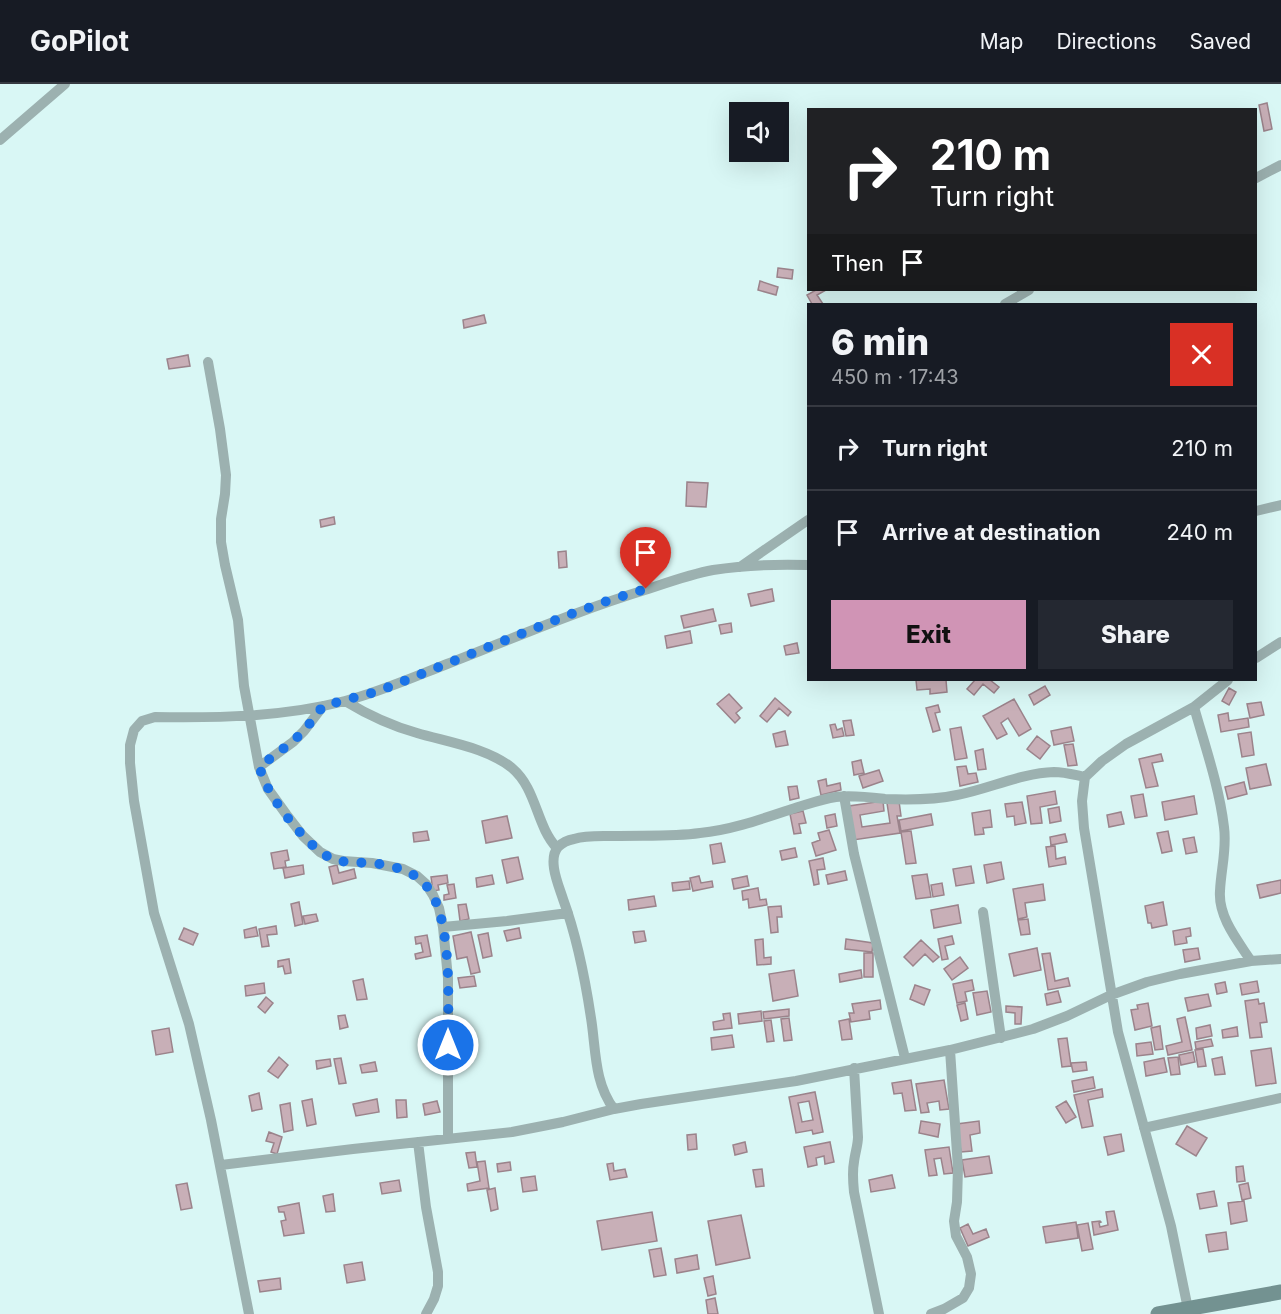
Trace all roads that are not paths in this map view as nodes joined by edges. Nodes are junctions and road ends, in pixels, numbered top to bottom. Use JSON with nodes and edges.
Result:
{"nodes":[{"id":1,"x":65,"y":84,"type":"edge"},
{"id":2,"x":0,"y":140,"type":"edge"},
{"id":3,"x":1281,"y":165,"type":"edge"},
{"id":4,"x":1257,"y":177,"type":"edge"},
{"id":5,"x":1027,"y":291,"type":"edge"},
{"id":6,"x":1007,"y":303,"type":"edge"},
{"id":7,"x":208,"y":362,"type":"dead end"},
{"id":8,"x":1281,"y":505,"type":"edge"},
{"id":9,"x":1257,"y":511,"type":"edge"},
{"id":10,"x":807,"y":521,"type":"edge"},
{"id":11,"x":807,"y":565,"type":"edge"},
{"id":12,"x":739,"y":567,"type":"junction"},
{"id":13,"x":1281,"y":642,"type":"edge"},
{"id":14,"x":1257,"y":657,"type":"edge"},
{"id":15,"x":1227,"y":681,"type":"edge"},
{"id":16,"x":345,"y":701,"type":"junction"},
{"id":17,"x":323,"y":706,"type":"junction"},
{"id":18,"x":1194,"y":707,"type":"junction"},
{"id":19,"x":250,"y":716,"type":"junction"},
{"id":20,"x":259,"y":767,"type":"junction"},
{"id":21,"x":1085,"y":777,"type":"junction"},
{"id":22,"x":844,"y":796,"type":"junction"},
{"id":23,"x":557,"y":848,"type":"junction"},
{"id":24,"x":982,"y":912,"type":"dead end"},
{"id":25,"x":568,"y":913,"type":"junction"},
{"id":26,"x":443,"y":927,"type":"junction"},
{"id":27,"x":1281,"y":959,"type":"edge"},
{"id":28,"x":1251,"y":961,"type":"junction"},
{"id":29,"x":1111,"y":995,"type":"junction"},
{"id":30,"x":1001,"y":1038,"type":"junction"},
{"id":31,"x":950,"y":1050,"type":"junction"},
{"id":32,"x":905,"y":1058,"type":"junction"},
{"id":33,"x":854,"y":1068,"type":"junction"},
{"id":34,"x":1281,"y":1098,"type":"edge"},
{"id":35,"x":614,"y":1109,"type":"junction"},
{"id":36,"x":1144,"y":1128,"type":"junction"},
{"id":37,"x":448,"y":1139,"type":"junction"},
{"id":38,"x":418,"y":1142,"type":"junction"},
{"id":39,"x":220,"y":1165,"type":"junction"},
{"id":40,"x":1281,"y":1292,"type":"edge"},
{"id":41,"x":1188,"y":1309,"type":"junction"},
{"id":42,"x":249,"y":1314,"type":"edge"},
{"id":43,"x":426,"y":1314,"type":"edge"},
{"id":44,"x":879,"y":1314,"type":"edge"},
{"id":45,"x":930,"y":1314,"type":"edge"},
{"id":46,"x":1158,"y":1314,"type":"edge"}],
"edges":[{"from":1,"to":2,"type":"street"},
{"from":3,"to":4,"type":"street"},
{"from":5,"to":6,"type":"street"},
{"from":7,"to":19,"type":"street"},
{"from":8,"to":9,"type":"street"},
{"from":10,"to":12,"type":"street"},
{"from":11,"to":12,"type":"street"},
{"from":12,"to":16,"type":"street"},
{"from":13,"to":14,"type":"street"},
{"from":15,"to":18,"type":"street"},
{"from":16,"to":17,"type":"street"},
{"from":16,"to":23,"type":"street"},
{"from":17,"to":19,"type":"street"},
{"from":17,"to":20,"type":"street"},
{"from":18,"to":21,"type":"street"},
{"from":18,"to":28,"type":"street"},
{"from":19,"to":20,"type":"street"},
{"from":19,"to":39,"type":"street"},
{"from":20,"to":26,"type":"street"},
{"from":21,"to":22,"type":"street"},
{"from":21,"to":29,"type":"street"},
{"from":22,"to":23,"type":"street"},
{"from":22,"to":32,"type":"street"},
{"from":23,"to":25,"type":"street"},
{"from":24,"to":30,"type":"street"},
{"from":25,"to":26,"type":"street"},
{"from":25,"to":35,"type":"street"},
{"from":26,"to":37,"type":"street"},
{"from":27,"to":28,"type":"street"},
{"from":28,"to":29,"type":"street"},
{"from":29,"to":30,"type":"street"},
{"from":29,"to":36,"type":"street"},
{"from":30,"to":31,"type":"street"},
{"from":31,"to":32,"type":"street"},
{"from":31,"to":45,"type":"street"},
{"from":32,"to":33,"type":"street"},
{"from":33,"to":35,"type":"street"},
{"from":33,"to":44,"type":"street"},
{"from":34,"to":36,"type":"street"},
{"from":35,"to":37,"type":"street"},
{"from":36,"to":41,"type":"street"},
{"from":37,"to":38,"type":"street"},
{"from":38,"to":39,"type":"street"},
{"from":38,"to":43,"type":"street"},
{"from":39,"to":42,"type":"street"},
{"from":40,"to":41,"type":"street"},
{"from":41,"to":46,"type":"street"}]}
